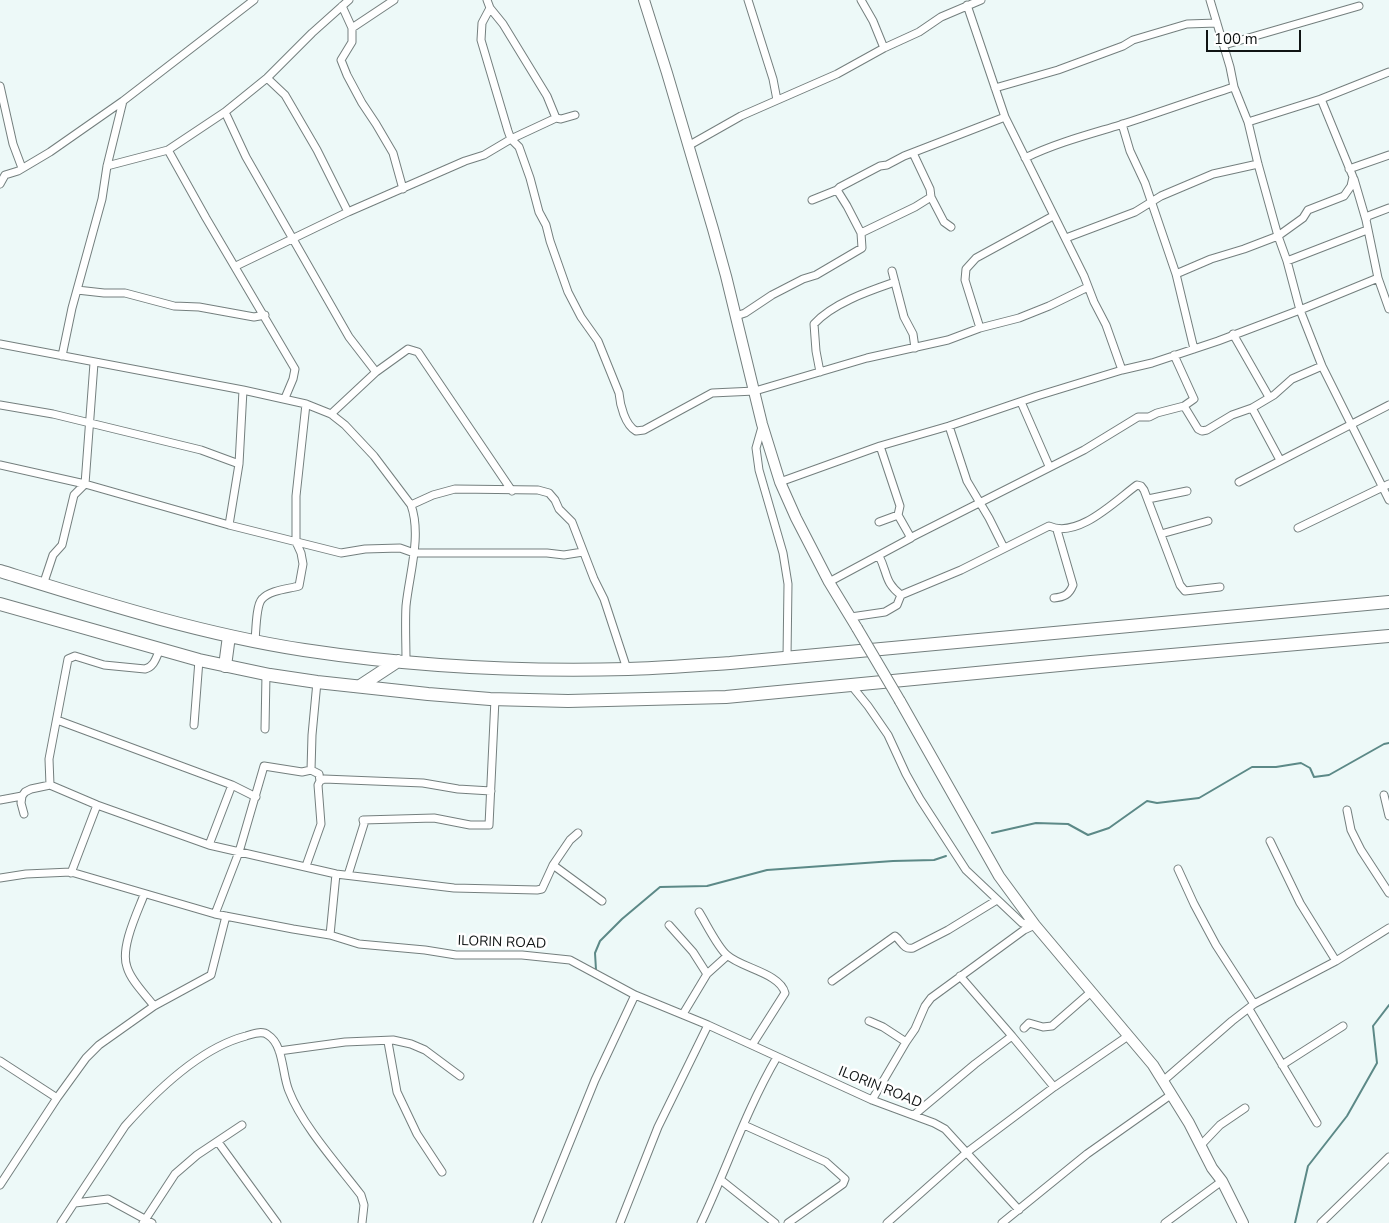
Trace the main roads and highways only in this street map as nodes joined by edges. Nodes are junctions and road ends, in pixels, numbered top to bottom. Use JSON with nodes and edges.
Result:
{"nodes":[{"id":1,"x":644,"y":0,"type":"edge"},
{"id":2,"x":0,"y":571,"type":"edge"},
{"id":3,"x":1389,"y":602,"type":"edge"},
{"id":4,"x":0,"y":604,"type":"edge"},
{"id":5,"x":229,"y":636,"type":"junction"},
{"id":6,"x":1389,"y":636,"type":"edge"},
{"id":7,"x":402,"y":661,"type":"junction"},
{"id":8,"x":226,"y":666,"type":"junction"},
{"id":9,"x":360,"y":686,"type":"junction"},
{"id":10,"x":1243,"y":1223,"type":"edge"}],
"edges":[{"from":1,"to":10,"type":"main road","bridge":true},
{"from":2,"to":5,"type":"highway"},
{"from":3,"to":7,"type":"highway"},
{"from":4,"to":8,"type":"highway"},
{"from":5,"to":7,"type":"highway"},
{"from":5,"to":8,"type":"highway"},
{"from":6,"to":9,"type":"highway"},
{"from":7,"to":9,"type":"highway"},
{"from":8,"to":9,"type":"highway"}]}
